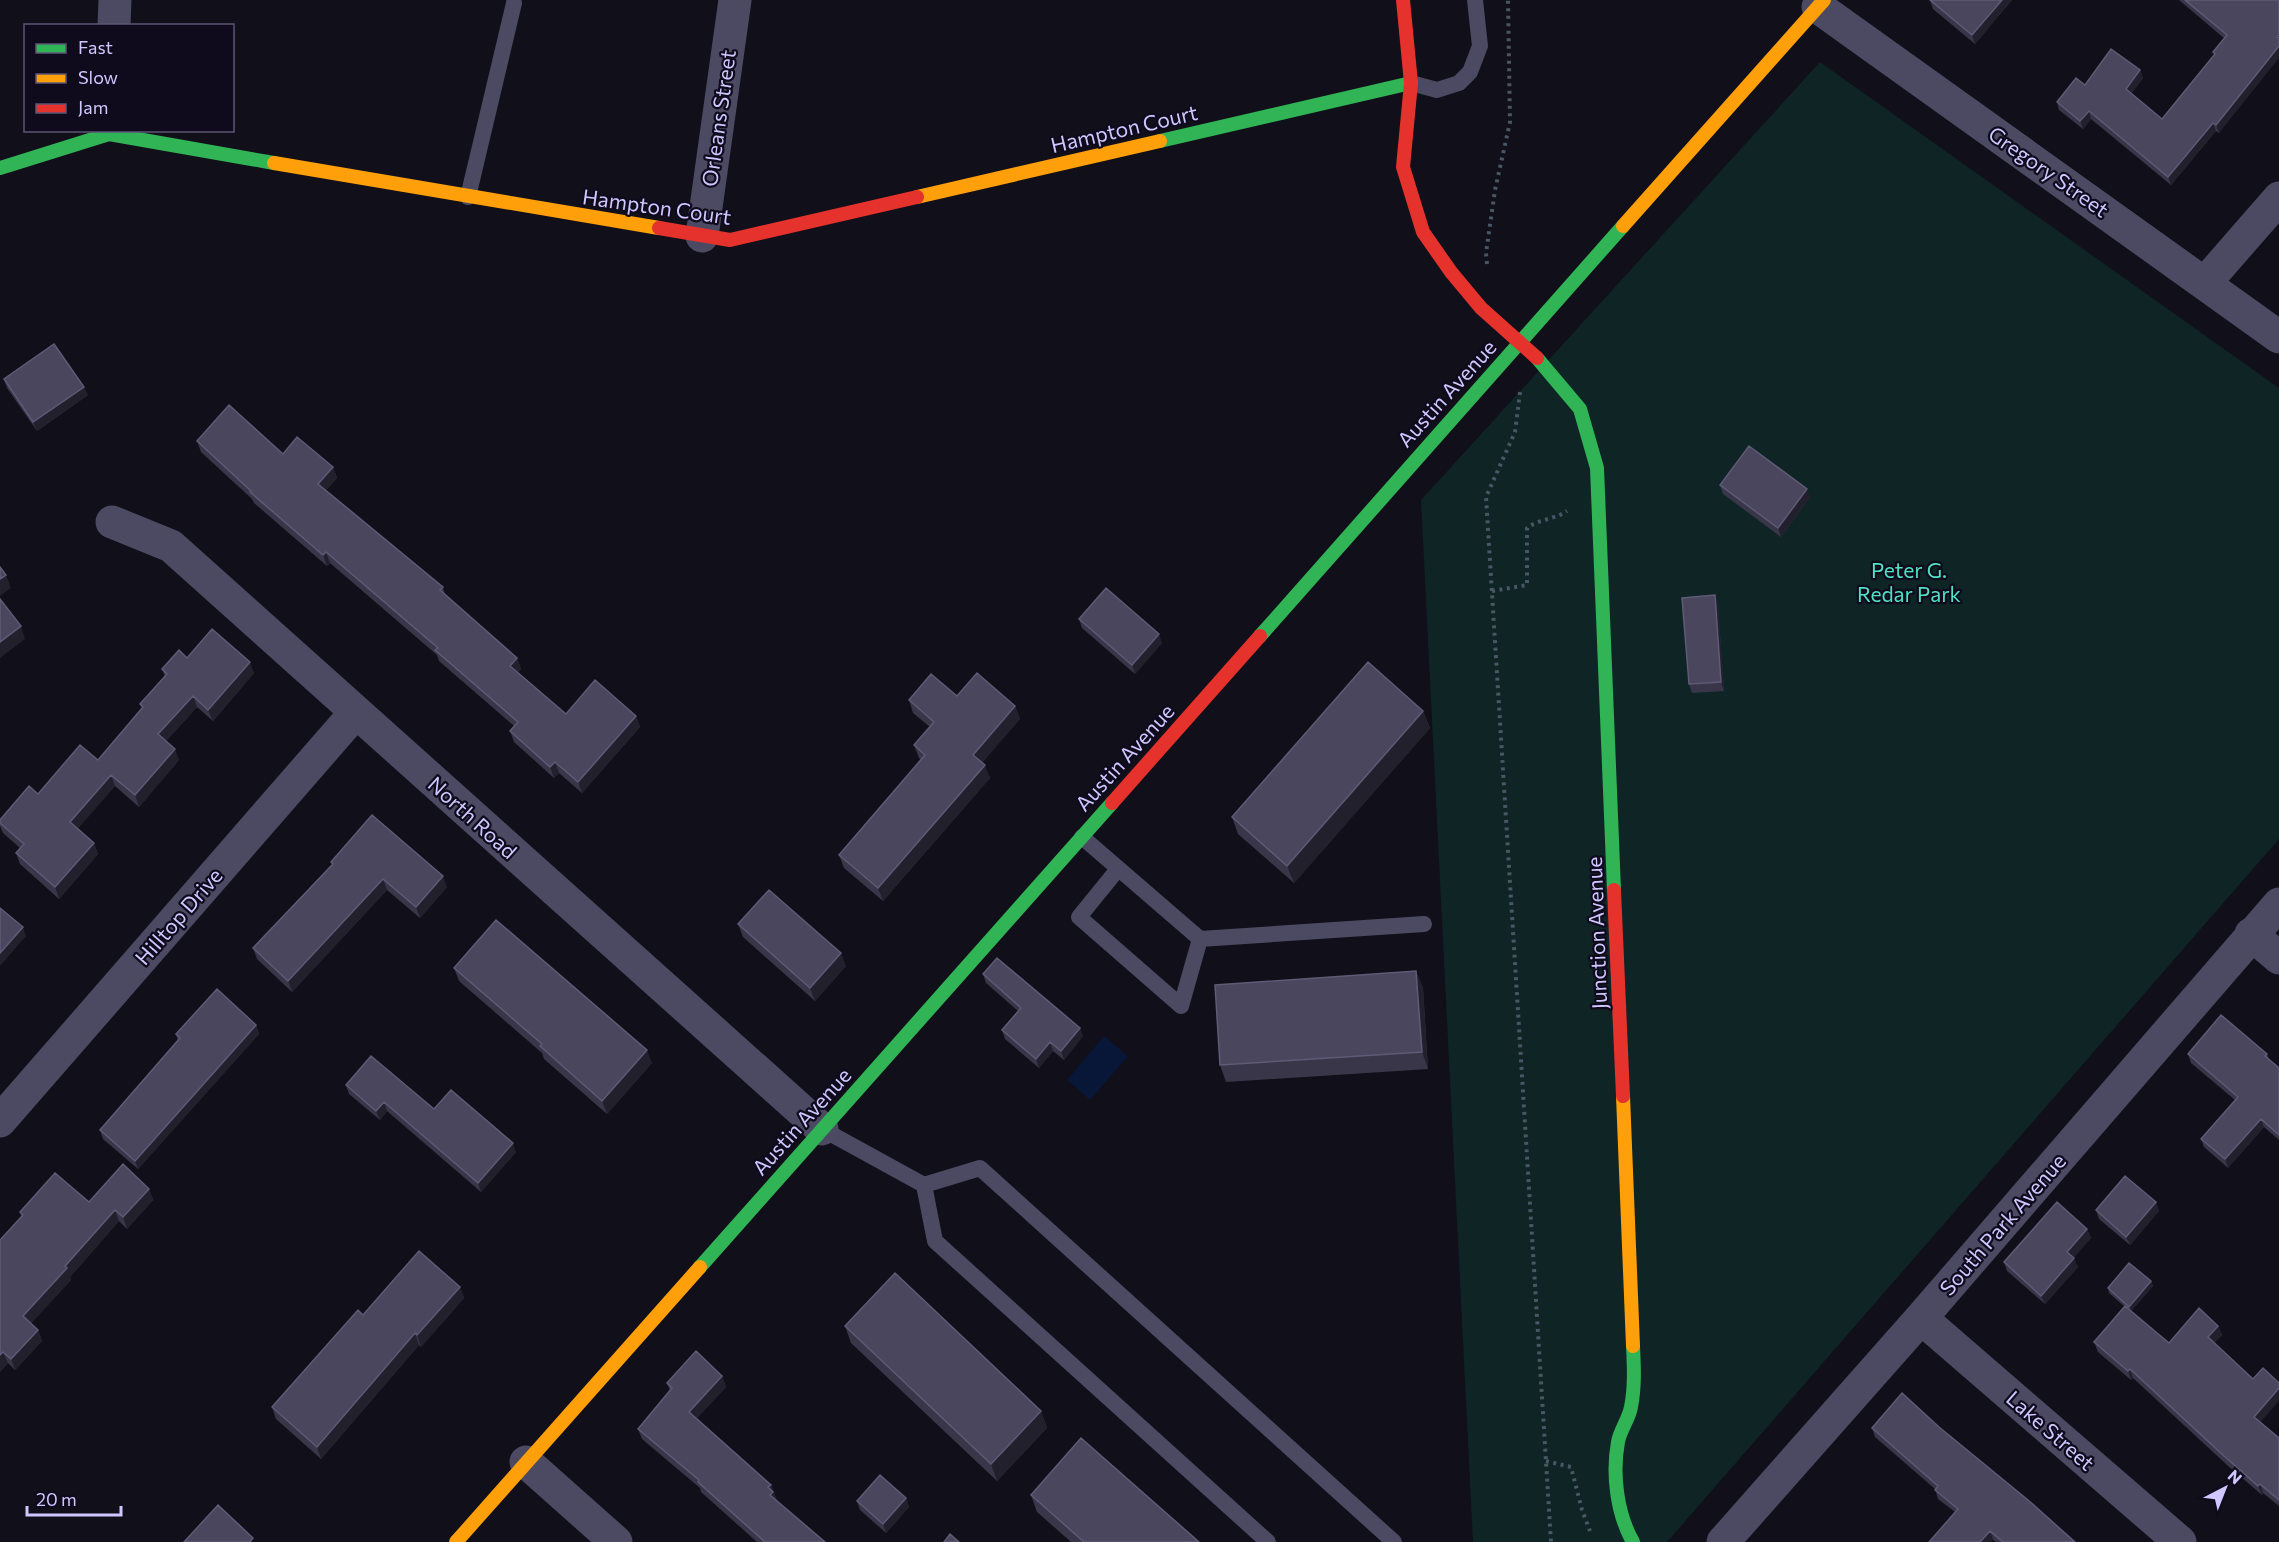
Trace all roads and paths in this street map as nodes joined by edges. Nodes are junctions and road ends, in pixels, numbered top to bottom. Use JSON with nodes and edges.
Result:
{"nodes":[{"id":1,"x":115,"y":0,"type":"edge"},
{"id":2,"x":735,"y":0,"type":"edge"},
{"id":3,"x":1403,"y":0,"type":"edge"},
{"id":4,"x":1475,"y":0,"type":"edge"},
{"id":5,"x":1508,"y":0,"type":"edge"},
{"id":6,"x":514,"y":3,"type":"dead end"},
{"id":7,"x":1821,"y":4,"type":"edge"},
{"id":8,"x":114,"y":24,"type":"edge"},
{"id":9,"x":1411,"y":83,"type":"junction"},
{"id":10,"x":109,"y":132,"type":"edge"},
{"id":11,"x":0,"y":168,"type":"edge"},
{"id":12,"x":468,"y":197,"type":"junction"},
{"id":13,"x":2279,"y":198,"type":"edge"},
{"id":14,"x":702,"y":236,"type":"junction"},
{"id":15,"x":1487,"y":267,"type":"dead end"},
{"id":16,"x":2205,"y":283,"type":"junction"},
{"id":17,"x":2279,"y":337,"type":"edge"},
{"id":18,"x":1519,"y":343,"type":"junction"},
{"id":19,"x":1544,"y":363,"type":"junction"},
{"id":20,"x":1599,"y":492,"type":"junction"},
{"id":21,"x":112,"y":522,"type":"dead end"},
{"id":22,"x":1492,"y":591,"type":"junction"},
{"id":23,"x":356,"y":712,"type":"junction"},
{"id":24,"x":1082,"y":837,"type":"junction"},
{"id":25,"x":1119,"y":869,"type":"junction"},
{"id":26,"x":2279,"y":904,"type":"edge"},
{"id":27,"x":1424,"y":924,"type":"dead end"},
{"id":28,"x":2252,"y":934,"type":"junction"},
{"id":29,"x":1200,"y":939,"type":"junction"},
{"id":30,"x":2279,"y":958,"type":"edge"},
{"id":31,"x":0,"y":1121,"type":"edge"},
{"id":32,"x":822,"y":1129,"type":"junction"},
{"id":33,"x":924,"y":1185,"type":"junction"},
{"id":34,"x":1921,"y":1318,"type":"junction"},
{"id":35,"x":1546,"y":1461,"type":"junction"},
{"id":36,"x":526,"y":1462,"type":"junction"},
{"id":37,"x":1590,"y":1532,"type":"dead end"},
{"id":38,"x":456,"y":1542,"type":"edge"},
{"id":39,"x":616,"y":1542,"type":"edge"},
{"id":40,"x":1268,"y":1542,"type":"edge"},
{"id":41,"x":1394,"y":1542,"type":"edge"},
{"id":42,"x":1551,"y":1542,"type":"edge"},
{"id":43,"x":1633,"y":1542,"type":"edge"},
{"id":44,"x":1724,"y":1542,"type":"edge"},
{"id":45,"x":2180,"y":1542,"type":"edge"}],
"edges":[{"from":1,"to":8,"type":"street"},
{"from":2,"to":14,"type":"street","name":"Orleans Street"},
{"from":3,"to":9,"type":"street","name":"Junction Avenue"},
{"from":4,"to":9,"type":"lane"},
{"from":5,"to":15,"type":"path"},
{"from":6,"to":12,"type":"lane"},
{"from":7,"to":16,"type":"street","name":"Gregory Street"},
{"from":7,"to":18,"type":"street","name":"Austin Avenue"},
{"from":9,"to":14,"type":"street","name":"Hampton Court"},
{"from":9,"to":18,"type":"street","name":"Junction Avenue"},
{"from":10,"to":11,"type":"street","name":"Hampton Court"},
{"from":10,"to":12,"type":"street","name":"Hampton Court"},
{"from":12,"to":14,"type":"street","name":"Hampton Court"},
{"from":13,"to":16,"type":"street"},
{"from":16,"to":17,"type":"street","name":"Gregory Street"},
{"from":18,"to":19,"type":"street","name":"Junction Avenue"},
{"from":18,"to":24,"type":"street","name":"Austin Avenue"},
{"from":19,"to":20,"type":"street","name":"Junction Avenue"},
{"from":19,"to":22,"type":"path"},
{"from":20,"to":22,"type":"path"},
{"from":20,"to":43,"type":"street","name":"Junction Avenue"},
{"from":21,"to":23,"type":"street","name":"North Road"},
{"from":22,"to":35,"type":"path"},
{"from":23,"to":31,"type":"street","name":"Hilltop Drive"},
{"from":23,"to":32,"type":"street","name":"North Road"},
{"from":24,"to":25,"type":"lane"},
{"from":24,"to":32,"type":"street","name":"Austin Avenue"},
{"from":25,"to":29,"type":"lane"},
{"from":25,"to":29,"type":"lane"},
{"from":26,"to":28,"type":"street","name":"South Park Avenue"},
{"from":27,"to":29,"type":"lane"},
{"from":28,"to":30,"type":"street"},
{"from":28,"to":34,"type":"street","name":"South Park Avenue"},
{"from":32,"to":33,"type":"lane"},
{"from":32,"to":36,"type":"street","name":"Austin Avenue"},
{"from":33,"to":40,"type":"lane"},
{"from":33,"to":41,"type":"lane"},
{"from":34,"to":44,"type":"street","name":"South Park Avenue"},
{"from":34,"to":45,"type":"street","name":"Lake Street"},
{"from":35,"to":37,"type":"path"},
{"from":35,"to":42,"type":"path"},
{"from":36,"to":38,"type":"street","name":"Austin Avenue"},
{"from":36,"to":39,"type":"street"}]}
